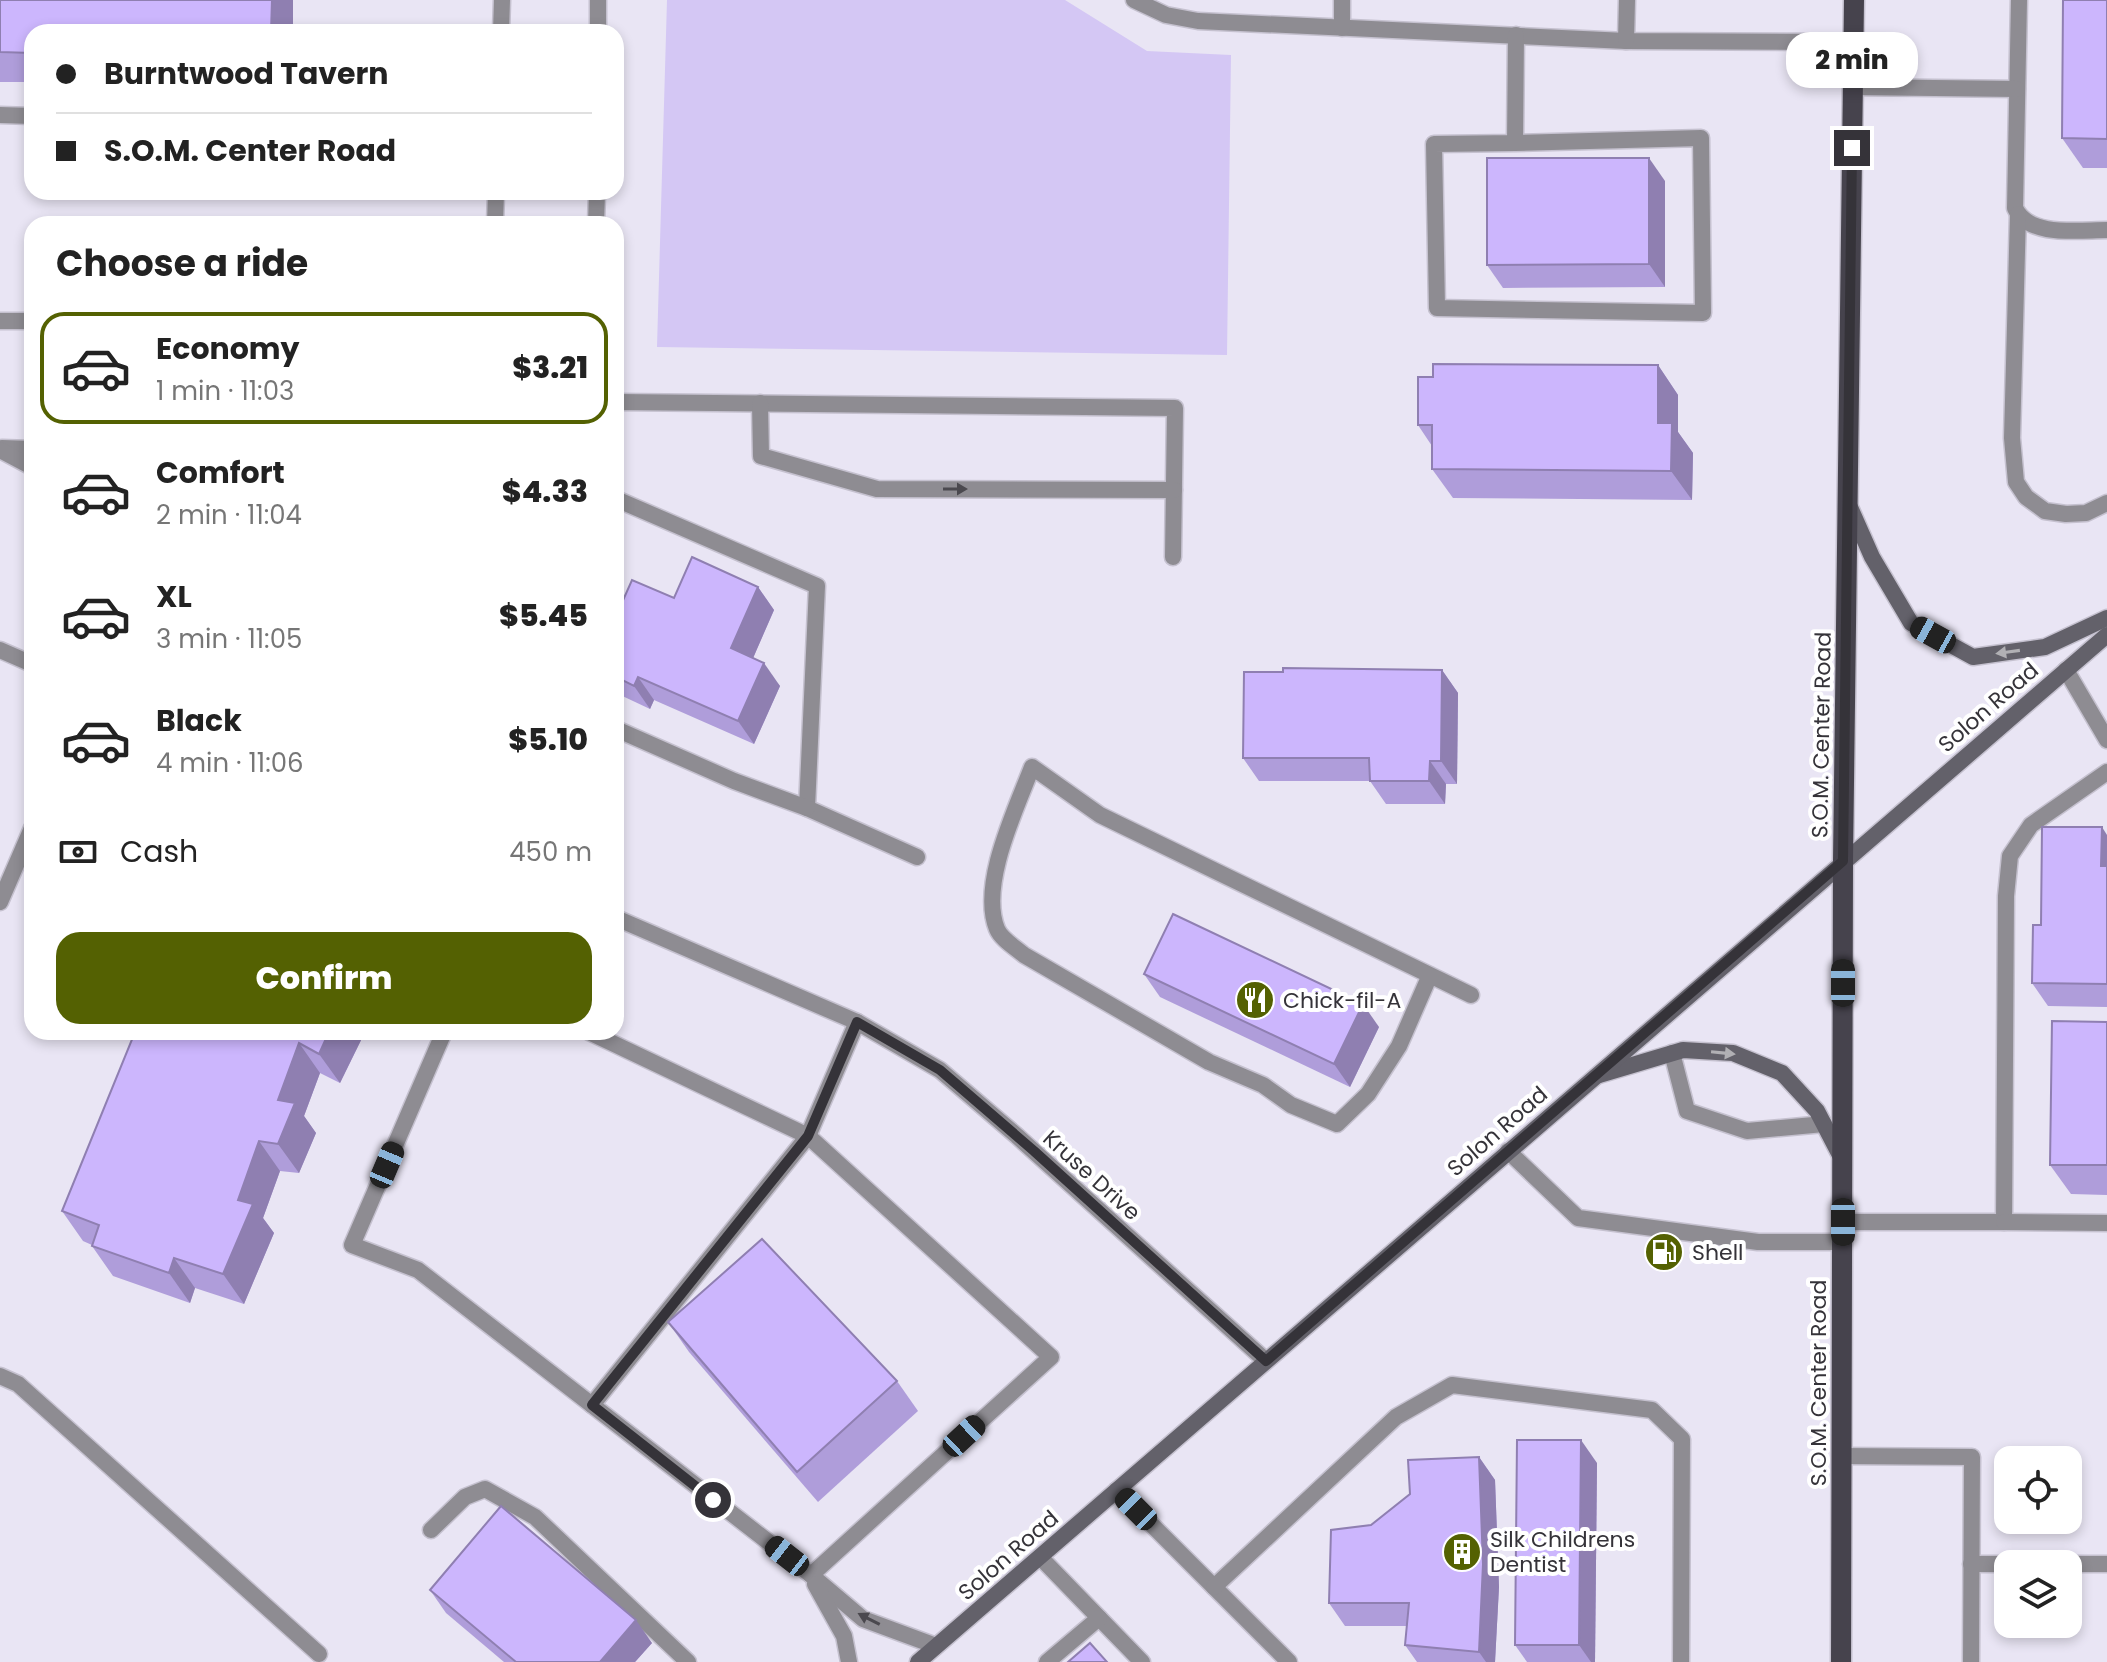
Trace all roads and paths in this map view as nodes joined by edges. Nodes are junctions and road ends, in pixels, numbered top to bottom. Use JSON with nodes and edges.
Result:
{"nodes":[{"id":1,"x":502,"y":0,"type":"edge"},
{"id":2,"x":598,"y":0,"type":"edge"},
{"id":3,"x":1134,"y":0,"type":"edge"},
{"id":4,"x":1342,"y":0,"type":"edge"},
{"id":5,"x":1627,"y":0,"type":"edge"},
{"id":6,"x":1854,"y":0,"type":"edge"},
{"id":7,"x":2019,"y":0,"type":"edge"},
{"id":8,"x":501,"y":24,"type":"edge"},
{"id":9,"x":598,"y":24,"type":"edge"},
{"id":10,"x":1342,"y":28,"type":"junction"},
{"id":11,"x":1516,"y":35,"type":"junction"},
{"id":12,"x":1626,"y":41,"type":"junction"},
{"id":13,"x":1854,"y":42,"type":"junction"},
{"id":14,"x":1852,"y":87,"type":"junction"},
{"id":15,"x":2017,"y":89,"type":"junction"},
{"id":16,"x":0,"y":115,"type":"edge"},
{"id":17,"x":24,"y":116,"type":"edge"},
{"id":18,"x":1515,"y":143,"type":"junction"},
{"id":19,"x":2018,"y":214,"type":"junction"},
{"id":20,"x":2107,"y":230,"type":"edge"},
{"id":21,"x":0,"y":321,"type":"edge"},
{"id":22,"x":24,"y":321,"type":"edge"},
{"id":23,"x":624,"y":402,"type":"edge"},
{"id":24,"x":760,"y":403,"type":"junction"},
{"id":25,"x":0,"y":449,"type":"edge"},
{"id":26,"x":24,"y":449,"type":"edge"},
{"id":27,"x":24,"y":462,"type":"edge"},
{"id":28,"x":1174,"y":490,"type":"junction"},
{"id":29,"x":624,"y":502,"type":"edge"},
{"id":30,"x":2107,"y":503,"type":"edge"},
{"id":31,"x":1849,"y":505,"type":"junction"},
{"id":32,"x":1173,"y":557,"type":"dead end"},
{"id":33,"x":2107,"y":618,"type":"edge"},
{"id":34,"x":2107,"y":635,"type":"edge"},
{"id":35,"x":0,"y":650,"type":"edge"},
{"id":36,"x":24,"y":660,"type":"edge"},
{"id":37,"x":2066,"y":670,"type":"junction"},
{"id":38,"x":624,"y":733,"type":"edge"},
{"id":39,"x":2107,"y":740,"type":"edge"},
{"id":40,"x":2107,"y":772,"type":"edge"},
{"id":41,"x":807,"y":808,"type":"junction"},
{"id":42,"x":24,"y":846,"type":"edge"},
{"id":43,"x":917,"y":857,"type":"dead end"},
{"id":44,"x":1843,"y":861,"type":"junction"},
{"id":45,"x":0,"y":902,"type":"edge"},
{"id":46,"x":624,"y":921,"type":"edge"},
{"id":47,"x":1430,"y":975,"type":"junction"},
{"id":48,"x":1471,"y":995,"type":"dead end"},
{"id":49,"x":857,"y":1022,"type":"junction"},
{"id":50,"x":441,"y":1040,"type":"edge"},
{"id":51,"x":606,"y":1040,"type":"edge"},
{"id":52,"x":1672,"y":1053,"type":"junction"},
{"id":53,"x":1593,"y":1077,"type":"junction"},
{"id":54,"x":1824,"y":1124,"type":"junction"},
{"id":55,"x":808,"y":1136,"type":"junction"},
{"id":56,"x":1508,"y":1151,"type":"junction"},
{"id":57,"x":1843,"y":1161,"type":"junction"},
{"id":58,"x":2004,"y":1222,"type":"junction"},
{"id":59,"x":2107,"y":1223,"type":"edge"},
{"id":60,"x":1843,"y":1232,"type":"junction"},
{"id":61,"x":1266,"y":1361,"type":"junction"},
{"id":62,"x":0,"y":1376,"type":"edge"},
{"id":63,"x":592,"y":1405,"type":"junction"},
{"id":64,"x":1842,"y":1456,"type":"junction"},
{"id":65,"x":1117,"y":1490,"type":"junction"},
{"id":66,"x":431,"y":1530,"type":"dead end"},
{"id":67,"x":1040,"y":1557,"type":"junction"},
{"id":68,"x":1971,"y":1564,"type":"junction"},
{"id":69,"x":1994,"y":1564,"type":"edge"},
{"id":70,"x":2082,"y":1564,"type":"edge"},
{"id":71,"x":2107,"y":1564,"type":"edge"},
{"id":72,"x":811,"y":1575,"type":"junction"},
{"id":73,"x":1214,"y":1587,"type":"junction"},
{"id":74,"x":1099,"y":1618,"type":"junction"},
{"id":75,"x":936,"y":1646,"type":"junction"},
{"id":76,"x":319,"y":1654,"type":"dead end"},
{"id":77,"x":920,"y":1661,"type":"edge"},
{"id":78,"x":688,"y":1662,"type":"edge"},
{"id":79,"x":849,"y":1662,"type":"edge"},
{"id":80,"x":1047,"y":1662,"type":"edge"},
{"id":81,"x":1142,"y":1662,"type":"edge"},
{"id":82,"x":1289,"y":1662,"type":"edge"},
{"id":83,"x":1681,"y":1662,"type":"edge"},
{"id":84,"x":1841,"y":1662,"type":"edge"},
{"id":85,"x":1971,"y":1662,"type":"edge"}],
"edges":[{"from":1,"to":8,"type":"street"},
{"from":2,"to":9,"type":"street"},
{"from":3,"to":10,"type":"street"},
{"from":4,"to":10,"type":"street"},
{"from":5,"to":12,"type":"street"},
{"from":6,"to":13,"type":"main road","name":"S.O.M. Center Road"},
{"from":7,"to":15,"type":"street"},
{"from":10,"to":11,"type":"street"},
{"from":11,"to":12,"type":"street"},
{"from":11,"to":18,"type":"street"},
{"from":12,"to":13,"type":"street"},
{"from":13,"to":14,"type":"main road","name":"S.O.M. Center Road"},
{"from":14,"to":15,"type":"street"},
{"from":14,"to":31,"type":"main road","name":"S.O.M. Center Road"},
{"from":15,"to":19,"type":"street"},
{"from":16,"to":17,"type":"street"},
{"from":18,"to":18,"type":"street"},
{"from":19,"to":20,"type":"street"},
{"from":19,"to":30,"type":"street"},
{"from":21,"to":22,"type":"street"},
{"from":23,"to":24,"type":"street"},
{"from":24,"to":28,"type":"street","one_way":true},
{"from":24,"to":28,"type":"street"},
{"from":25,"to":26,"type":"street"},
{"from":25,"to":27,"type":"street"},
{"from":28,"to":32,"type":"street"},
{"from":29,"to":41,"type":"street"},
{"from":33,"to":31,"type":"street","one_way":true},
{"from":31,"to":44,"type":"main road","name":"S.O.M. Center Road"},
{"from":34,"to":37,"type":"street","name":"Solon Road"},
{"from":35,"to":36,"type":"street"},
{"from":37,"to":39,"type":"street"},
{"from":37,"to":44,"type":"street","name":"Solon Road"},
{"from":38,"to":41,"type":"street"},
{"from":40,"to":58,"type":"street"},
{"from":41,"to":43,"type":"street"},
{"from":42,"to":45,"type":"street"},
{"from":44,"to":53,"type":"street","name":"Solon Road"},
{"from":44,"to":57,"type":"main road","name":"S.O.M. Center Road"},
{"from":46,"to":49,"type":"street","name":"Kruse Drive"},
{"from":47,"to":47,"type":"street"},
{"from":47,"to":48,"type":"street"},
{"from":49,"to":55,"type":"street"},
{"from":49,"to":61,"type":"street","name":"Kruse Drive"},
{"from":50,"to":63,"type":"street"},
{"from":51,"to":55,"type":"street"},
{"from":52,"to":53,"type":"street"},
{"from":52,"to":54,"type":"street","one_way":true},
{"from":52,"to":54,"type":"street"},
{"from":53,"to":56,"type":"street","name":"Solon Road"},
{"from":54,"to":57,"type":"street"},
{"from":55,"to":63,"type":"street"},
{"from":55,"to":72,"type":"street"},
{"from":56,"to":60,"type":"street"},
{"from":56,"to":61,"type":"street","name":"Solon Road"},
{"from":57,"to":60,"type":"main road","name":"S.O.M. Center Road"},
{"from":58,"to":59,"type":"street"},
{"from":58,"to":60,"type":"street"},
{"from":60,"to":64,"type":"main road","name":"S.O.M. Center Road"},
{"from":61,"to":65,"type":"street","name":"Solon Road"},
{"from":62,"to":76,"type":"street"},
{"from":63,"to":72,"type":"street"},
{"from":64,"to":68,"type":"street"},
{"from":64,"to":84,"type":"main road","name":"S.O.M. Center Road"},
{"from":65,"to":67,"type":"street","name":"Solon Road"},
{"from":65,"to":73,"type":"street"},
{"from":66,"to":78,"type":"street"},
{"from":67,"to":74,"type":"street"},
{"from":67,"to":75,"type":"street","name":"Solon Road"},
{"from":68,"to":69,"type":"street"},
{"from":68,"to":85,"type":"street"},
{"from":70,"to":71,"type":"street"},
{"from":75,"to":72,"type":"street","one_way":true},
{"from":72,"to":79,"type":"street"},
{"from":73,"to":82,"type":"street"},
{"from":73,"to":83,"type":"street"},
{"from":74,"to":80,"type":"street"},
{"from":74,"to":81,"type":"street"},
{"from":75,"to":77,"type":"street","name":"Solon Road"}]}
